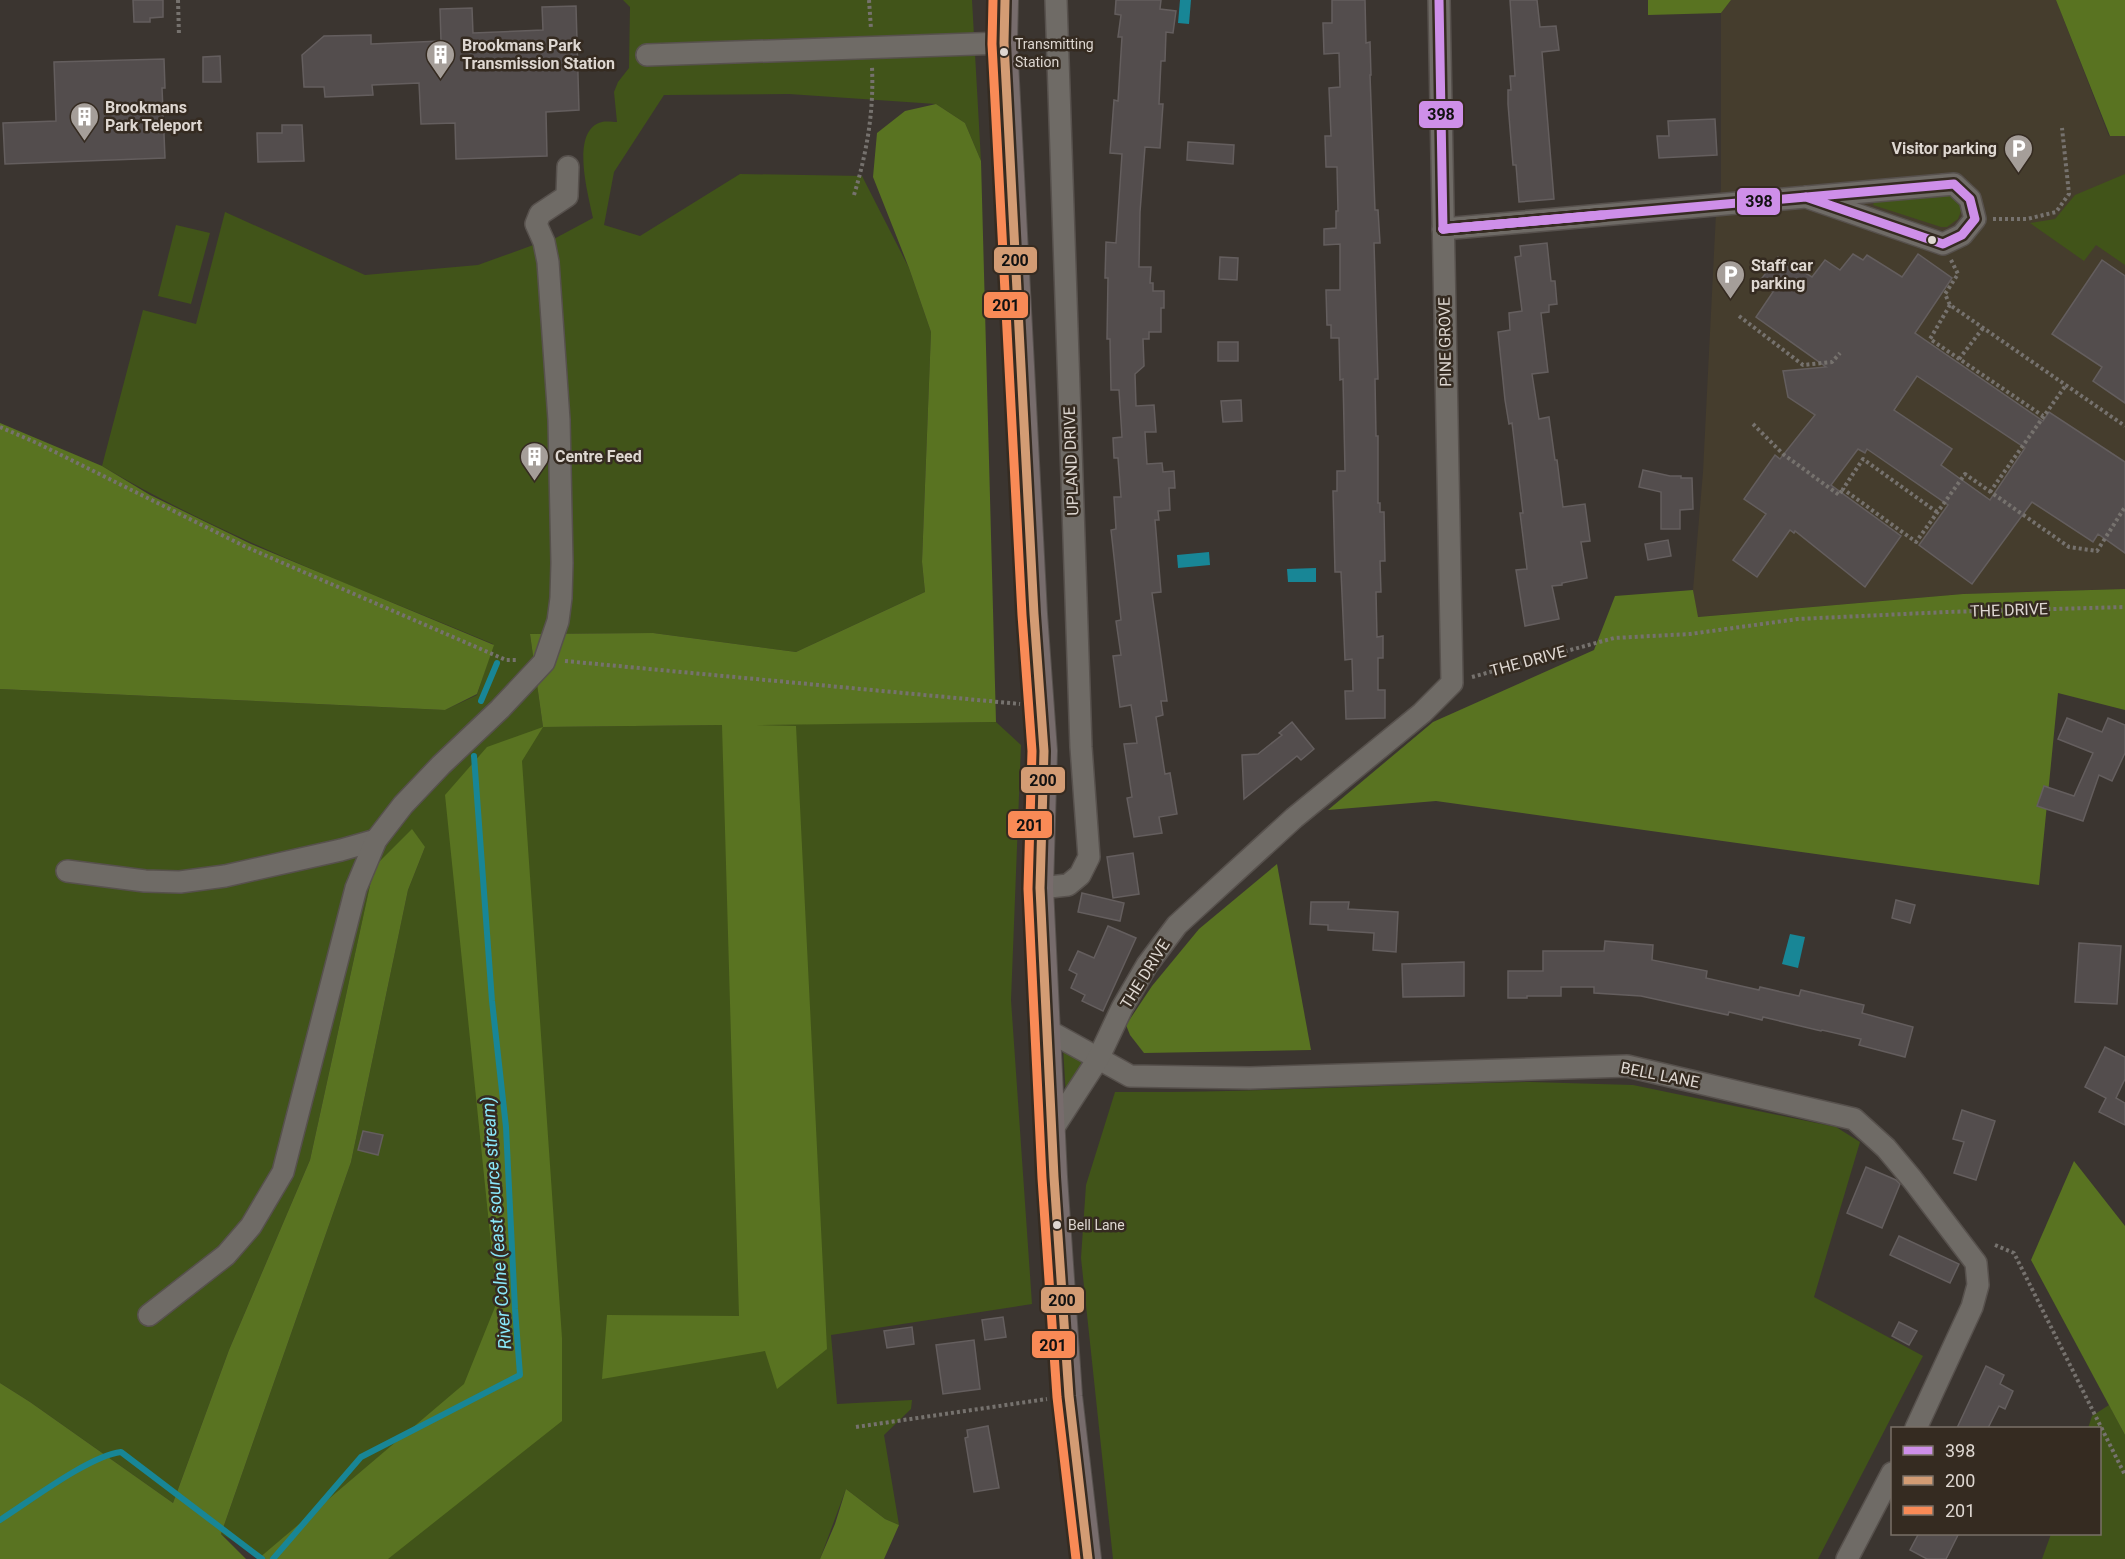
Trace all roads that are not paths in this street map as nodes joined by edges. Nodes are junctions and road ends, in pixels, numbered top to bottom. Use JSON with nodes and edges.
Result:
{"nodes":[{"id":1,"x":1005,"y":0,"type":"edge"},
{"id":2,"x":1056,"y":0,"type":"edge"},
{"id":3,"x":1439,"y":0,"type":"edge"},
{"id":4,"x":1004,"y":43,"type":"junction"},
{"id":5,"x":647,"y":55,"type":"dead end"},
{"id":6,"x":568,"y":167,"type":"dead end"},
{"id":7,"x":1806,"y":196,"type":"junction"},
{"id":8,"x":1443,"y":229,"type":"junction"},
{"id":9,"x":1452,"y":683,"type":"joint"},
{"id":10,"x":376,"y":840,"type":"junction"},
{"id":11,"x":67,"y":871,"type":"dead end"},
{"id":12,"x":1040,"y":888,"type":"junction"},
{"id":13,"x":1047,"y":1030,"type":"junction"},
{"id":14,"x":1098,"y":1059,"type":"junction"},
{"id":15,"x":1052,"y":1130,"type":"junction"},
{"id":16,"x":149,"y":1315,"type":"dead end"},
{"id":17,"x":1916,"y":1427,"type":"edge"},
{"id":18,"x":1891,"y":1477,"type":"edge"},
{"id":19,"x":1088,"y":1559,"type":"edge"},
{"id":20,"x":1847,"y":1559,"type":"edge"}],
"edges":[{"from":1,"to":4,"type":"main road"},
{"from":2,"to":12,"type":"street","name":"UPLAND DRIVE"},
{"from":3,"to":8,"type":"street","name":"PINE GROVE"},
{"from":4,"to":5,"type":"street"},
{"from":4,"to":12,"type":"main road"},
{"from":6,"to":10,"type":"street"},
{"from":7,"to":7,"type":"street"},
{"from":7,"to":8,"type":"street"},
{"from":8,"to":9,"type":"street","name":"PINE GROVE"},
{"from":9,"to":14,"type":"street","name":"THE DRIVE"},
{"from":10,"to":11,"type":"street"},
{"from":10,"to":16,"type":"street"},
{"from":12,"to":13,"type":"main road"},
{"from":13,"to":14,"type":"street","name":"BELL LANE"},
{"from":13,"to":15,"type":"main road"},
{"from":14,"to":15,"type":"street"},
{"from":14,"to":17,"type":"street","name":"BELL LANE"},
{"from":15,"to":19,"type":"main road"},
{"from":18,"to":20,"type":"street"}]}
